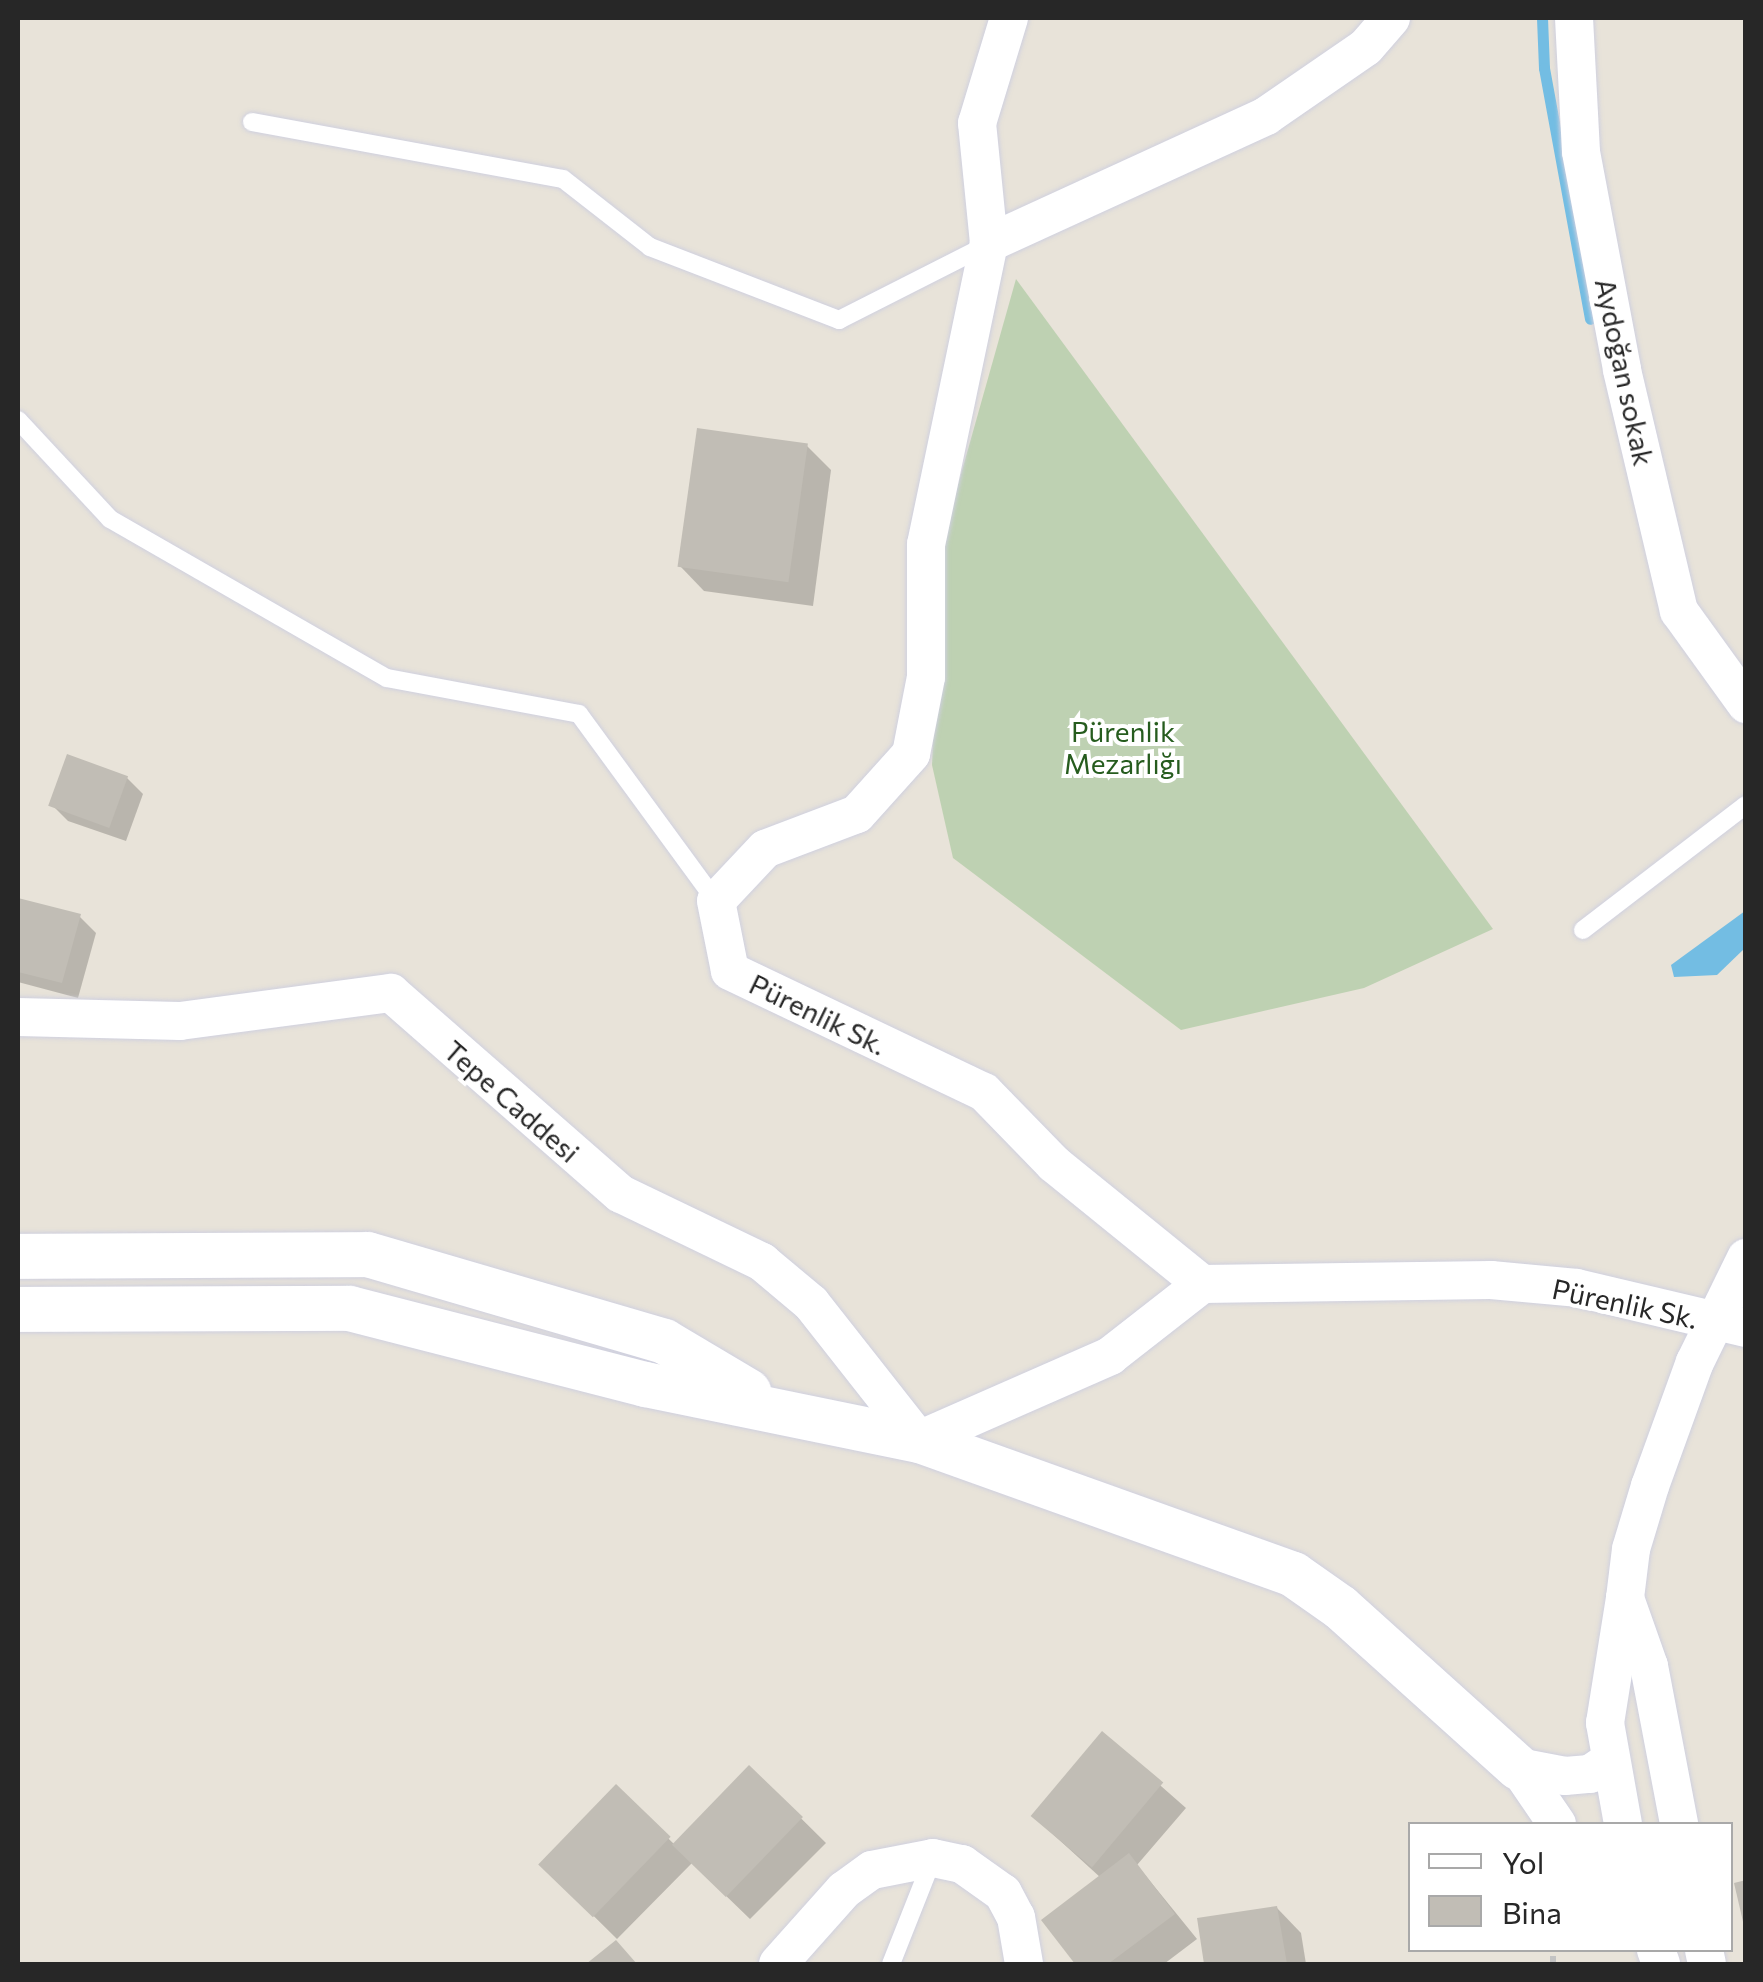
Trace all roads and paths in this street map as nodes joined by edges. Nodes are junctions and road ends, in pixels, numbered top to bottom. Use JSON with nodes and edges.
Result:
{"nodes":[{"id":1,"x":1009,"y":18,"type":"edge"},
{"id":2,"x":1392,"y":18,"type":"edge"},
{"id":3,"x":1574,"y":18,"type":"edge"},
{"id":4,"x":252,"y":122,"type":"dead end"},
{"id":5,"x":990,"y":243,"type":"junction"},
{"id":6,"x":18,"y":420,"type":"edge"},
{"id":7,"x":1746,"y":704,"type":"edge"},
{"id":8,"x":1746,"y":805,"type":"edge"},
{"id":9,"x":716,"y":901,"type":"junction"},
{"id":10,"x":1584,"y":930,"type":"dead end"},
{"id":11,"x":18,"y":1017,"type":"edge"},
{"id":12,"x":18,"y":1256,"type":"edge"},
{"id":13,"x":1746,"y":1258,"type":"edge"},
{"id":14,"x":1202,"y":1284,"type":"junction"},
{"id":15,"x":18,"y":1309,"type":"edge"},
{"id":16,"x":1729,"y":1325,"type":"edge"},
{"id":17,"x":771,"y":1404,"type":"junction"},
{"id":18,"x":919,"y":1440,"type":"junction"},
{"id":19,"x":1626,"y":1598,"type":"junction"},
{"id":20,"x":1662,"y":1742,"type":"junction"},
{"id":21,"x":1610,"y":1760,"type":"junction"},
{"id":22,"x":1518,"y":1767,"type":"junction"},
{"id":23,"x":1565,"y":1776,"type":"junction"},
{"id":24,"x":1556,"y":1822,"type":"edge"},
{"id":25,"x":1623,"y":1822,"type":"edge"},
{"id":26,"x":1624,"y":1822,"type":"edge"},
{"id":27,"x":1663,"y":1822,"type":"edge"},
{"id":28,"x":1679,"y":1822,"type":"edge"},
{"id":29,"x":933,"y":1858,"type":"junction"},
{"id":30,"x":778,"y":1964,"type":"edge"},
{"id":31,"x":891,"y":1964,"type":"edge"},
{"id":32,"x":1024,"y":1964,"type":"edge"}],
"edges":[{"from":1,"to":5,"type":"street"},
{"from":2,"to":5,"type":"street"},
{"from":3,"to":7,"type":"street","name":"Aydoğan sokak"},
{"from":4,"to":5,"type":"lane"},
{"from":5,"to":9,"type":"street"},
{"from":6,"to":9,"type":"lane"},
{"from":8,"to":10,"type":"lane"},
{"from":9,"to":14,"type":"street","name":"Pürenlik Sk."},
{"from":11,"to":18,"type":"street","name":"Tepe Caddesi"},
{"from":12,"to":17,"type":"street"},
{"from":13,"to":16,"type":"street"},
{"from":14,"to":16,"type":"street","name":"Pürenlik Sk."},
{"from":14,"to":18,"type":"street"},
{"from":15,"to":17,"type":"street"},
{"from":16,"to":19,"type":"street"},
{"from":17,"to":18,"type":"street"},
{"from":18,"to":22,"type":"street"},
{"from":19,"to":20,"type":"street"},
{"from":19,"to":21,"type":"street"},
{"from":20,"to":27,"type":"street"},
{"from":20,"to":28,"type":"street"},
{"from":21,"to":23,"type":"street"},
{"from":21,"to":26,"type":"street"},
{"from":22,"to":23,"type":"street"},
{"from":22,"to":24,"type":"street"},
{"from":23,"to":25,"type":"street"},
{"from":29,"to":30,"type":"street"},
{"from":29,"to":31,"type":"lane"},
{"from":29,"to":32,"type":"street"}]}
